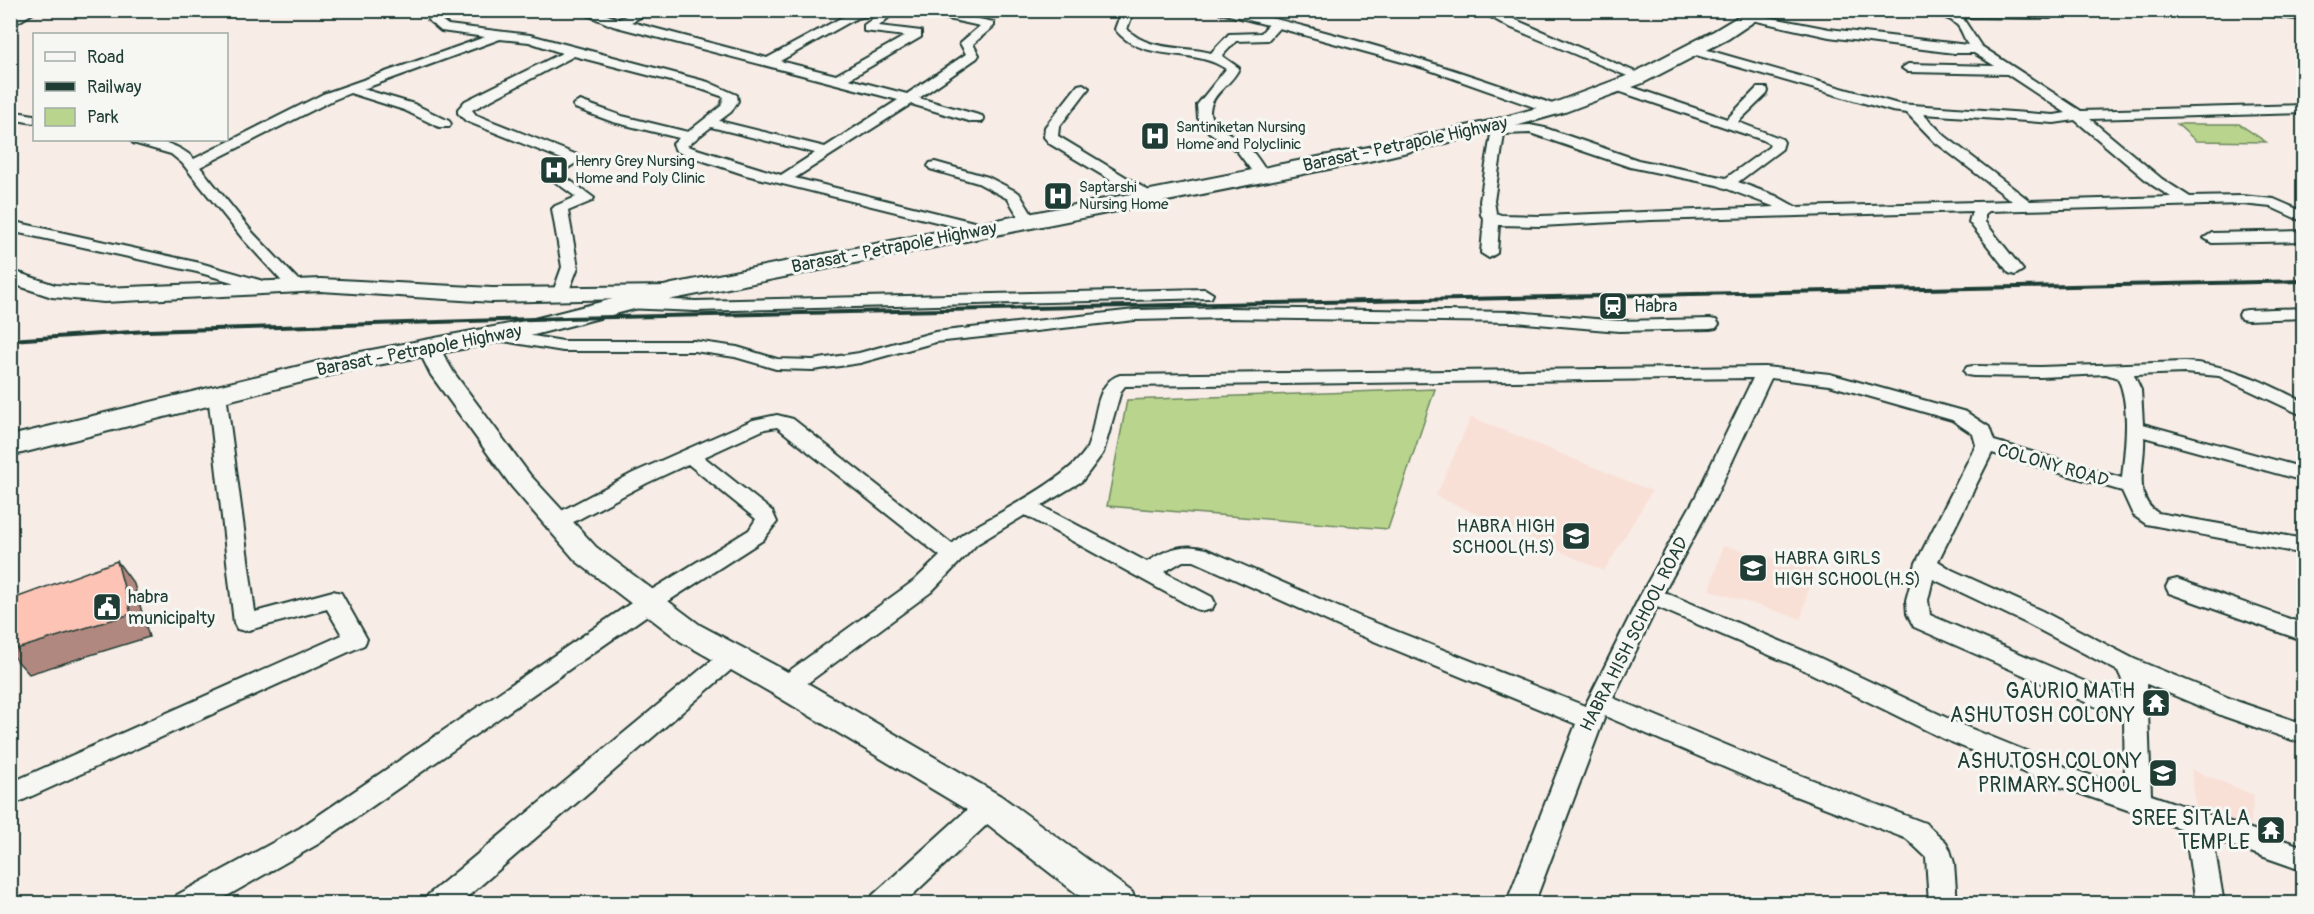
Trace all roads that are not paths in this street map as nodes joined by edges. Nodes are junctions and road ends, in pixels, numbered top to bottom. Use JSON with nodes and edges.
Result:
{"nodes":[{"id":1,"x":33,"y":10,"type":"edge"},
{"id":2,"x":444,"y":10,"type":"edge"},
{"id":3,"x":580,"y":10,"type":"edge"},
{"id":4,"x":649,"y":10,"type":"edge"},
{"id":5,"x":882,"y":10,"type":"edge"},
{"id":6,"x":892,"y":10,"type":"edge"},
{"id":7,"x":912,"y":10,"type":"edge"},
{"id":8,"x":1128,"y":10,"type":"edge"},
{"id":9,"x":1214,"y":10,"type":"edge"},
{"id":10,"x":1483,"y":10,"type":"edge"},
{"id":11,"x":1915,"y":10,"type":"edge"},
{"id":12,"x":2248,"y":10,"type":"edge"},
{"id":13,"x":1757,"y":12,"type":"edge"},
{"id":14,"x":1947,"y":15,"type":"junction"},
{"id":15,"x":2050,"y":15,"type":"dead end"},
{"id":16,"x":2304,"y":17,"type":"edge"},
{"id":17,"x":1276,"y":23,"type":"junction"},
{"id":18,"x":10,"y":24,"type":"edge"},
{"id":19,"x":617,"y":24,"type":"junction"},
{"id":20,"x":503,"y":34,"type":"junction"},
{"id":21,"x":1977,"y":49,"type":"junction"},
{"id":22,"x":1693,"y":50,"type":"junction"},
{"id":23,"x":1961,"y":50,"type":"junction"},
{"id":24,"x":1904,"y":51,"type":"dead end"},
{"id":25,"x":573,"y":52,"type":"junction"},
{"id":26,"x":1214,"y":57,"type":"junction"},
{"id":27,"x":770,"y":62,"type":"junction"},
{"id":28,"x":1791,"y":68,"type":"dead end"},
{"id":29,"x":1908,"y":68,"type":"dead end"},
{"id":30,"x":2007,"y":70,"type":"junction"},
{"id":31,"x":1641,"y":77,"type":"junction"},
{"id":32,"x":839,"y":79,"type":"junction"},
{"id":33,"x":1617,"y":86,"type":"junction"},
{"id":34,"x":1083,"y":88,"type":"dead end"},
{"id":35,"x":349,"y":89,"type":"junction"},
{"id":36,"x":1762,"y":91,"type":"dead end"},
{"id":37,"x":909,"y":99,"type":"junction"},
{"id":38,"x":580,"y":105,"type":"dead end"},
{"id":39,"x":1553,"y":109,"type":"junction"},
{"id":40,"x":2304,"y":109,"type":"edge"},
{"id":41,"x":1910,"y":110,"type":"junction"},
{"id":42,"x":10,"y":115,"type":"edge"},
{"id":43,"x":2078,"y":115,"type":"junction"},
{"id":44,"x":977,"y":118,"type":"dead end"},
{"id":45,"x":33,"y":119,"type":"edge"},
{"id":46,"x":708,"y":122,"type":"junction"},
{"id":47,"x":444,"y":124,"type":"dead end"},
{"id":48,"x":1729,"y":124,"type":"junction"},
{"id":49,"x":1497,"y":128,"type":"junction"},
{"id":50,"x":688,"y":136,"type":"junction"},
{"id":51,"x":141,"y":141,"type":"edge"},
{"id":52,"x":827,"y":152,"type":"junction"},
{"id":53,"x":935,"y":165,"type":"dead end"},
{"id":54,"x":192,"y":166,"type":"junction"},
{"id":55,"x":1262,"y":175,"type":"junction"},
{"id":56,"x":783,"y":180,"type":"junction"},
{"id":57,"x":1728,"y":183,"type":"junction"},
{"id":58,"x":1149,"y":197,"type":"junction"},
{"id":59,"x":2185,"y":200,"type":"junction"},
{"id":60,"x":2027,"y":206,"type":"junction"},
{"id":61,"x":1984,"y":207,"type":"junction"},
{"id":62,"x":1793,"y":212,"type":"junction"},
{"id":63,"x":1492,"y":218,"type":"junction"},
{"id":64,"x":2304,"y":218,"type":"edge"},
{"id":65,"x":1028,"y":221,"type":"junction"},
{"id":66,"x":10,"y":226,"type":"edge"},
{"id":67,"x":985,"y":229,"type":"junction"},
{"id":68,"x":2304,"y":236,"type":"edge"},
{"id":69,"x":2212,"y":238,"type":"dead end"},
{"id":70,"x":1489,"y":253,"type":"dead end"},
{"id":71,"x":2014,"y":270,"type":"dead end"},
{"id":72,"x":10,"y":276,"type":"edge"},
{"id":73,"x":264,"y":286,"type":"junction"},
{"id":74,"x":295,"y":286,"type":"junction"},
{"id":75,"x":561,"y":292,"type":"junction"},
{"id":76,"x":672,"y":292,"type":"junction"},
{"id":77,"x":1205,"y":294,"type":"dead end"},
{"id":78,"x":625,"y":303,"type":"junction"},
{"id":79,"x":2304,"y":313,"type":"edge"},
{"id":80,"x":2247,"y":315,"type":"dead end"},
{"id":81,"x":1710,"y":324,"type":"dead end"},
{"id":82,"x":497,"y":335,"type":"junction"},
{"id":83,"x":428,"y":347,"type":"junction"},
{"id":84,"x":2116,"y":370,"type":"junction"},
{"id":85,"x":1973,"y":371,"type":"dead end"},
{"id":86,"x":1765,"y":372,"type":"junction"},
{"id":87,"x":217,"y":394,"type":"junction"},
{"id":88,"x":2304,"y":410,"type":"edge"},
{"id":89,"x":2134,"y":428,"type":"junction"},
{"id":90,"x":10,"y":446,"type":"edge"},
{"id":91,"x":1986,"y":446,"type":"junction"},
{"id":92,"x":690,"y":455,"type":"junction"},
{"id":93,"x":2304,"y":475,"type":"edge"},
{"id":94,"x":2131,"y":487,"type":"junction"},
{"id":95,"x":1025,"y":506,"type":"junction"},
{"id":96,"x":557,"y":522,"type":"junction"},
{"id":97,"x":2304,"y":547,"type":"edge"},
{"id":98,"x":952,"y":555,"type":"junction"},
{"id":99,"x":1927,"y":563,"type":"junction"},
{"id":100,"x":1148,"y":572,"type":"junction"},
{"id":101,"x":2177,"y":587,"type":"dead end"},
{"id":102,"x":1651,"y":596,"type":"junction"},
{"id":103,"x":648,"y":603,"type":"junction"},
{"id":104,"x":1204,"y":603,"type":"dead end"},
{"id":105,"x":2304,"y":633,"type":"edge"},
{"id":106,"x":731,"y":657,"type":"junction"},
{"id":107,"x":2126,"y":665,"type":"junction"},
{"id":108,"x":786,"y":686,"type":"junction"},
{"id":109,"x":1595,"y":711,"type":"junction"},
{"id":110,"x":2136,"y":714,"type":"junction"},
{"id":111,"x":2304,"y":734,"type":"edge"},
{"id":112,"x":10,"y":795,"type":"edge"},
{"id":113,"x":2138,"y":802,"type":"junction"},
{"id":114,"x":989,"y":806,"type":"junction"},
{"id":115,"x":2197,"y":823,"type":"junction"},
{"id":116,"x":2304,"y":859,"type":"edge"},
{"id":117,"x":446,"y":901,"type":"edge"},
{"id":118,"x":187,"y":903,"type":"edge"},
{"id":119,"x":883,"y":903,"type":"edge"},
{"id":120,"x":1119,"y":903,"type":"edge"},
{"id":121,"x":1520,"y":903,"type":"edge"},
{"id":122,"x":1943,"y":903,"type":"edge"},
{"id":123,"x":2210,"y":903,"type":"edge"}],
"edges":[{"from":1,"to":18,"type":"street"},
{"from":2,"to":20,"type":"street"},
{"from":3,"to":19,"type":"street"},
{"from":4,"to":19,"type":"street"},
{"from":5,"to":27,"type":"street"},
{"from":6,"to":32,"type":"street"},
{"from":7,"to":37,"type":"street"},
{"from":8,"to":26,"type":"street"},
{"from":9,"to":17,"type":"street"},
{"from":10,"to":31,"type":"street"},
{"from":11,"to":14,"type":"street"},
{"from":12,"to":16,"type":"street"},
{"from":13,"to":22,"type":"highway","name":"Barasat - Petrapole Highway"},
{"from":13,"to":23,"type":"street"},
{"from":14,"to":15,"type":"street"},
{"from":14,"to":21,"type":"street"},
{"from":17,"to":26,"type":"street"},
{"from":17,"to":39,"type":"street"},
{"from":19,"to":27,"type":"street"},
{"from":20,"to":25,"type":"street"},
{"from":20,"to":35,"type":"street"},
{"from":21,"to":23,"type":"street"},
{"from":21,"to":30,"type":"street"},
{"from":22,"to":31,"type":"highway","name":"Barasat - Petrapole Highway"},
{"from":22,"to":41,"type":"street"},
{"from":23,"to":24,"type":"street"},
{"from":25,"to":46,"type":"street"},
{"from":25,"to":75,"type":"street"},
{"from":26,"to":55,"type":"street"},
{"from":27,"to":32,"type":"street"},
{"from":28,"to":41,"type":"street"},
{"from":29,"to":30,"type":"street"},
{"from":30,"to":43,"type":"street"},
{"from":31,"to":33,"type":"highway","name":"Barasat - Petrapole Highway"},
{"from":32,"to":37,"type":"street"},
{"from":33,"to":39,"type":"highway","name":"Barasat - Petrapole Highway"},
{"from":33,"to":48,"type":"street"},
{"from":34,"to":58,"type":"street"},
{"from":35,"to":47,"type":"street"},
{"from":35,"to":54,"type":"street"},
{"from":36,"to":48,"type":"street"},
{"from":37,"to":44,"type":"street"},
{"from":37,"to":52,"type":"street"},
{"from":38,"to":50,"type":"street"},
{"from":39,"to":49,"type":"highway","name":"Barasat - Petrapole Highway"},
{"from":40,"to":43,"type":"street"},
{"from":41,"to":43,"type":"street"},
{"from":41,"to":60,"type":"street"},
{"from":42,"to":45,"type":"street"},
{"from":43,"to":59,"type":"street"},
{"from":46,"to":50,"type":"street"},
{"from":46,"to":52,"type":"street"},
{"from":48,"to":57,"type":"street"},
{"from":49,"to":55,"type":"highway","name":"Barasat - Petrapole Highway"},
{"from":49,"to":57,"type":"street"},
{"from":49,"to":63,"type":"street"},
{"from":50,"to":56,"type":"street"},
{"from":51,"to":54,"type":"street"},
{"from":52,"to":56,"type":"street"},
{"from":53,"to":65,"type":"street"},
{"from":54,"to":74,"type":"street"},
{"from":55,"to":58,"type":"highway","name":"Barasat - Petrapole Highway"},
{"from":56,"to":67,"type":"street"},
{"from":57,"to":62,"type":"street"},
{"from":58,"to":65,"type":"highway","name":"Barasat - Petrapole Highway"},
{"from":59,"to":60,"type":"street"},
{"from":59,"to":64,"type":"street"},
{"from":60,"to":61,"type":"street"},
{"from":61,"to":62,"type":"street"},
{"from":61,"to":71,"type":"street"},
{"from":62,"to":63,"type":"street"},
{"from":63,"to":70,"type":"street"},
{"from":65,"to":67,"type":"highway","name":"Barasat - Petrapole Highway"},
{"from":66,"to":73,"type":"street"},
{"from":67,"to":76,"type":"highway","name":"Barasat - Petrapole Highway"},
{"from":68,"to":69,"type":"street"},
{"from":72,"to":73,"type":"main road"},
{"from":73,"to":74,"type":"main road"},
{"from":74,"to":75,"type":"main road"},
{"from":75,"to":76,"type":"main road"},
{"from":76,"to":78,"type":"highway","name":"Barasat - Petrapole Highway"},
{"from":77,"to":78,"type":"street"},
{"from":78,"to":82,"type":"highway","name":"Barasat - Petrapole Highway"},
{"from":79,"to":80,"type":"street"},
{"from":81,"to":82,"type":"street"},
{"from":82,"to":83,"type":"highway","name":"Barasat - Petrapole Highway"},
{"from":83,"to":87,"type":"highway","name":"Barasat - Petrapole Highway"},
{"from":83,"to":96,"type":"main road"},
{"from":84,"to":85,"type":"street"},
{"from":84,"to":88,"type":"street"},
{"from":84,"to":89,"type":"street"},
{"from":86,"to":91,"type":"street","name":"COLONY ROAD"},
{"from":86,"to":95,"type":"street","name":"COLONY ROAD"},
{"from":86,"to":102,"type":"street","name":"HABRA HISH SCHOOL ROAD"},
{"from":87,"to":90,"type":"highway","name":"Barasat - Petrapole Highway"},
{"from":87,"to":112,"type":"street"},
{"from":89,"to":93,"type":"street"},
{"from":89,"to":94,"type":"street"},
{"from":91,"to":94,"type":"street","name":"COLONY ROAD"},
{"from":91,"to":99,"type":"street"},
{"from":92,"to":96,"type":"street"},
{"from":92,"to":98,"type":"street"},
{"from":92,"to":103,"type":"street"},
{"from":94,"to":97,"type":"street","name":"COLONY ROAD"},
{"from":95,"to":98,"type":"street"},
{"from":95,"to":100,"type":"street"},
{"from":96,"to":103,"type":"main road"},
{"from":98,"to":108,"type":"street"},
{"from":99,"to":107,"type":"street"},
{"from":99,"to":110,"type":"street"},
{"from":100,"to":104,"type":"street"},
{"from":100,"to":109,"type":"street"},
{"from":101,"to":105,"type":"street"},
{"from":102,"to":109,"type":"street","name":"HABRA HISH SCHOOL ROAD"},
{"from":102,"to":113,"type":"street"},
{"from":103,"to":106,"type":"main road"},
{"from":103,"to":118,"type":"street"},
{"from":106,"to":108,"type":"main road"},
{"from":106,"to":117,"type":"street"},
{"from":107,"to":110,"type":"street"},
{"from":107,"to":111,"type":"street"},
{"from":108,"to":114,"type":"main road"},
{"from":109,"to":121,"type":"street","name":"HABRA HISH SCHOOL ROAD"},
{"from":109,"to":122,"type":"street"},
{"from":110,"to":113,"type":"street"},
{"from":113,"to":115,"type":"street"},
{"from":114,"to":119,"type":"street"},
{"from":114,"to":120,"type":"main road"},
{"from":115,"to":116,"type":"street"},
{"from":115,"to":123,"type":"street"}]}
